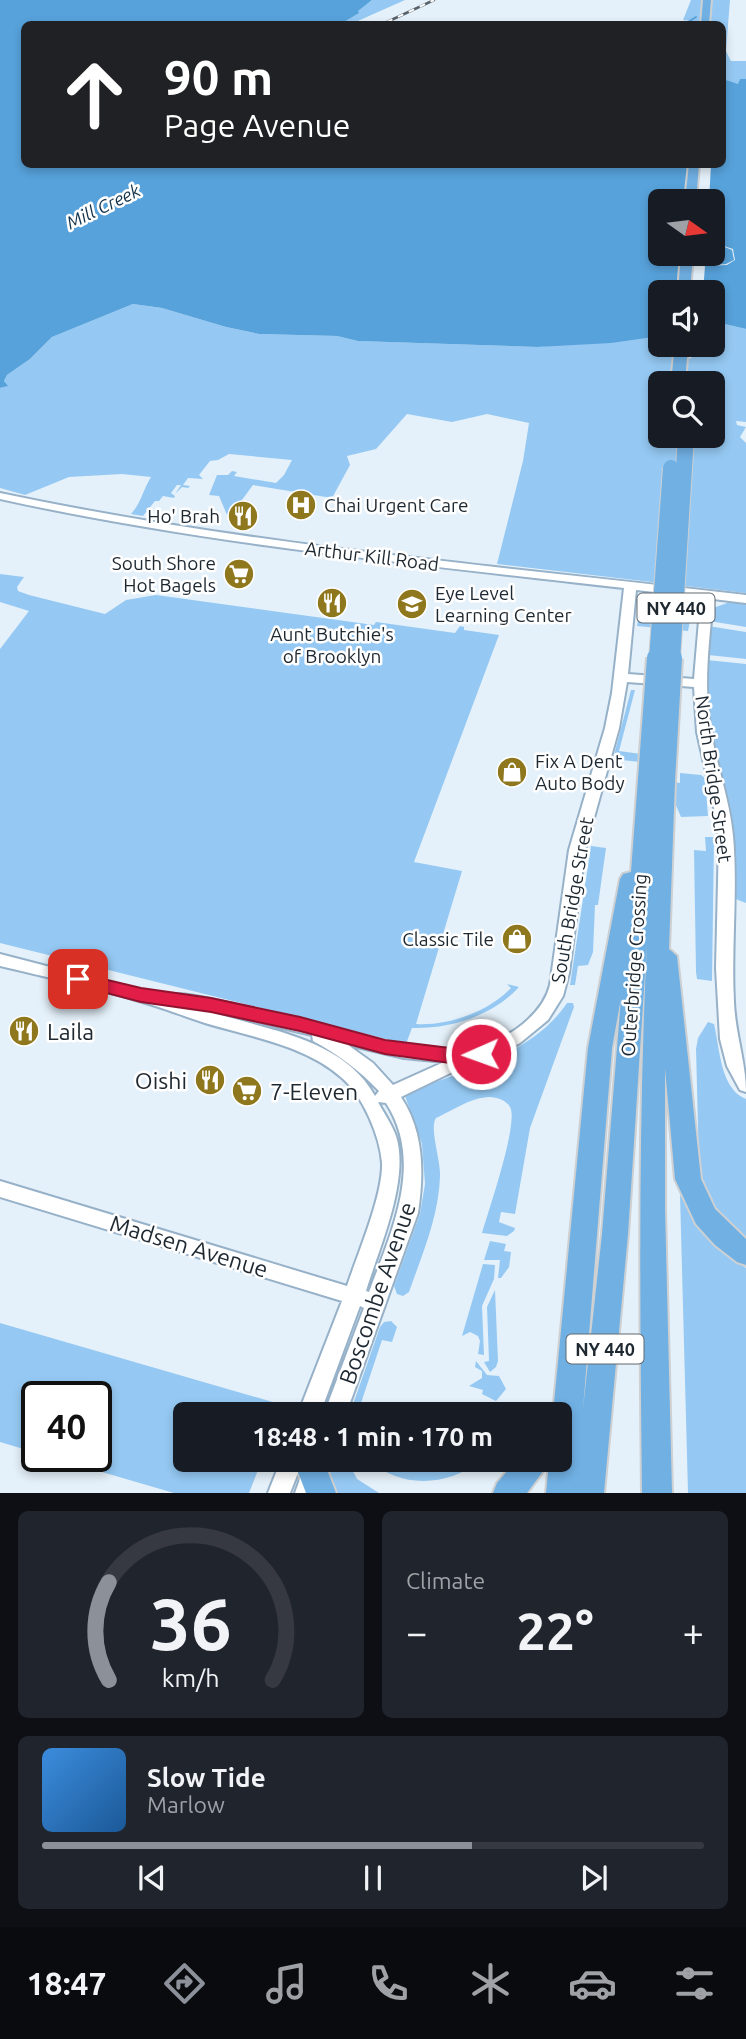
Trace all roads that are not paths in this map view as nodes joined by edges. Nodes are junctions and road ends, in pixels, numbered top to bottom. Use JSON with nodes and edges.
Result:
{"nodes":[{"id":1,"x":707,"y":0,"type":"edge"},
{"id":2,"x":714,"y":0,"type":"edge"},
{"id":3,"x":705,"y":21,"type":"edge"},
{"id":4,"x":712,"y":21,"type":"edge"},
{"id":5,"x":694,"y":168,"type":"edge"},
{"id":6,"x":703,"y":168,"type":"edge"},
{"id":7,"x":692,"y":189,"type":"edge"},
{"id":8,"x":702,"y":189,"type":"edge"},
{"id":9,"x":673,"y":448,"type":"edge"},
{"id":10,"x":685,"y":448,"type":"edge"},
{"id":11,"x":0,"y":496,"type":"edge"},
{"id":12,"x":629,"y":586,"type":"junction"},
{"id":13,"x":707,"y":594,"type":"junction"},
{"id":14,"x":746,"y":599,"type":"edge"},
{"id":15,"x":621,"y":677,"type":"junction"},
{"id":16,"x":701,"y":684,"type":"junction"},
{"id":17,"x":656,"y":780,"type":"junction"},
{"id":18,"x":645,"y":823,"type":"junction"},
{"id":19,"x":659,"y":906,"type":"junction"},
{"id":20,"x":0,"y":960,"type":"edge"},
{"id":21,"x":141,"y":995,"type":"junction"},
{"id":22,"x":264,"y":1017,"type":"junction"},
{"id":23,"x":481,"y":1054,"type":"junction"},
{"id":24,"x":746,"y":1085,"type":"edge"},
{"id":25,"x":389,"y":1093,"type":"junction"},
{"id":26,"x":373,"y":1104,"type":"junction"},
{"id":27,"x":592,"y":1139,"type":"junction"},
{"id":28,"x":0,"y":1189,"type":"edge"},
{"id":29,"x":652,"y":1209,"type":"junction"},
{"id":30,"x":746,"y":1254,"type":"edge"},
{"id":31,"x":354,"y":1296,"type":"junction"},
{"id":32,"x":377,"y":1303,"type":"junction"},
{"id":33,"x":314,"y":1402,"type":"edge"},
{"id":34,"x":340,"y":1402,"type":"edge"},
{"id":35,"x":555,"y":1402,"type":"edge"},
{"id":36,"x":525,"y":1472,"type":"edge"},
{"id":37,"x":310,"y":1475,"type":"edge"},
{"id":38,"x":279,"y":1493,"type":"edge"},
{"id":39,"x":508,"y":1493,"type":"edge"},
{"id":40,"x":561,"y":1493,"type":"edge"},
{"id":41,"x":589,"y":1493,"type":"edge"},
{"id":42,"x":644,"y":1493,"type":"edge"},
{"id":43,"x":657,"y":1493,"type":"edge"}],
"edges":[{"from":1,"to":3,"type":"highway"},
{"from":2,"to":4,"type":"highway"},
{"from":5,"to":7,"type":"highway"},
{"from":6,"to":8,"type":"highway"},
{"from":9,"to":17,"type":"highway","name":"Outerbridge Crossing","number":"NY 440","bridge":true},
{"from":10,"to":17,"type":"highway","name":"Outerbridge Crossing","number":"NY 440","bridge":true},
{"from":11,"to":12,"type":"street","name":"Arthur Kill Road"},
{"from":12,"to":13,"type":"street","name":"Arthur Kill Road"},
{"from":12,"to":15,"type":"street","name":"South Bridge Street"},
{"from":13,"to":14,"type":"street","name":"Arthur Kill Road"},
{"from":13,"to":16,"type":"street","name":"North Bridge Street"},
{"from":15,"to":16,"type":"street"},
{"from":15,"to":23,"type":"street","name":"South Bridge Street"},
{"from":16,"to":24,"type":"street","name":"North Bridge Street"},
{"from":17,"to":18,"type":"highway","name":"Outerbridge Crossing","number":"NY 440"},
{"from":17,"to":19,"type":"highway","name":"Outerbridge Crossing","number":"NY 440"},
{"from":18,"to":27,"type":"highway"},
{"from":18,"to":41,"type":"highway","name":"Outerbridge Crossing","number":"NY 440"},
{"from":19,"to":29,"type":"highway","name":"Outerbridge Crossing","number":"NY 440"},
{"from":19,"to":30,"type":"highway"},
{"from":20,"to":21,"type":"street"},
{"from":21,"to":22,"type":"street"},
{"from":21,"to":26,"type":"street","name":"Boscombe Avenue"},
{"from":22,"to":23,"type":"street","name":"South Bridge Street"},
{"from":22,"to":25,"type":"street","name":"Boscombe Avenue"},
{"from":23,"to":25,"type":"street","name":"South Bridge Street"},
{"from":25,"to":26,"type":"street","name":"South Bridge Street"},
{"from":25,"to":32,"type":"street","name":"Boscombe Avenue"},
{"from":26,"to":31,"type":"street","name":"Boscombe Avenue"},
{"from":27,"to":35,"type":"highway"},
{"from":27,"to":40,"type":"highway"},
{"from":28,"to":31,"type":"street","name":"Madsen Avenue"},
{"from":29,"to":42,"type":"highway"},
{"from":29,"to":43,"type":"highway","number":"NY 440"},
{"from":31,"to":32,"type":"street","name":"Madsen Avenue"},
{"from":31,"to":33,"type":"street","name":"Boscombe Avenue"},
{"from":32,"to":34,"type":"street","name":"Boscombe Avenue"},
{"from":36,"to":39,"type":"highway"},
{"from":37,"to":38,"type":"street"}]}
